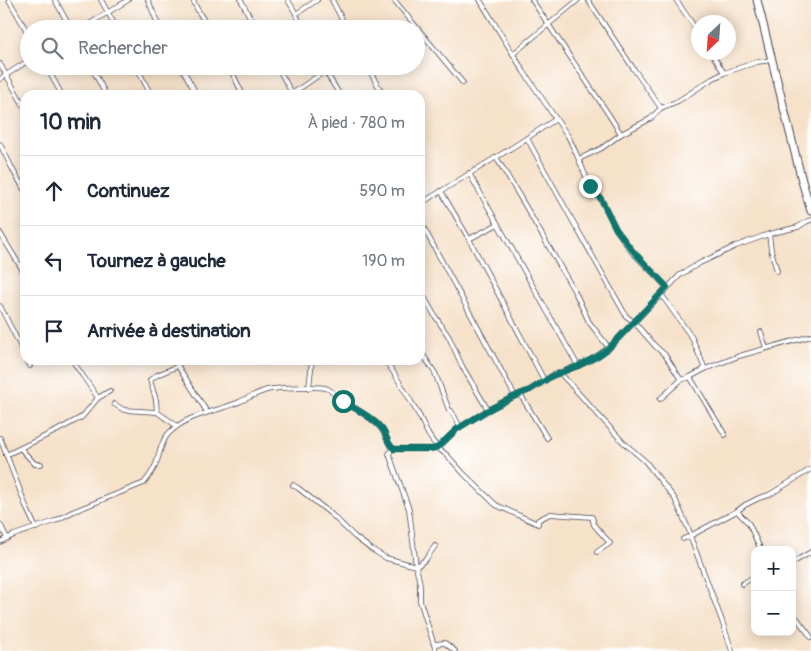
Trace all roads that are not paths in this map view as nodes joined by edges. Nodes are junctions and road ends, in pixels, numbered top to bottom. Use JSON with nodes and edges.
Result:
{"nodes":[{"id":1,"x":9,"y":0,"type":"edge"},
{"id":2,"x":54,"y":0,"type":"edge"},
{"id":3,"x":102,"y":0,"type":"edge"},
{"id":4,"x":128,"y":0,"type":"edge"},
{"id":5,"x":148,"y":0,"type":"edge"},
{"id":6,"x":193,"y":0,"type":"edge"},
{"id":7,"x":240,"y":0,"type":"edge"},
{"id":8,"x":288,"y":0,"type":"edge"},
{"id":9,"x":317,"y":0,"type":"edge"},
{"id":10,"x":332,"y":0,"type":"edge"},
{"id":11,"x":394,"y":0,"type":"edge"},
{"id":12,"x":480,"y":0,"type":"edge"},
{"id":13,"x":532,"y":0,"type":"edge"},
{"id":14,"x":578,"y":0,"type":"edge"},
{"id":15,"x":588,"y":0,"type":"edge"},
{"id":16,"x":676,"y":0,"type":"edge"},
{"id":17,"x":757,"y":0,"type":"edge"},
{"id":18,"x":108,"y":12,"type":"junction"},
{"id":19,"x":296,"y":14,"type":"junction"},
{"id":20,"x":20,"y":20,"type":"edge"},
{"id":21,"x":66,"y":20,"type":"edge"},
{"id":22,"x":95,"y":20,"type":"edge"},
{"id":23,"x":112,"y":20,"type":"edge"},
{"id":24,"x":156,"y":20,"type":"edge"},
{"id":25,"x":204,"y":20,"type":"edge"},
{"id":26,"x":251,"y":20,"type":"edge"},
{"id":27,"x":299,"y":20,"type":"edge"},
{"id":28,"x":342,"y":20,"type":"edge"},
{"id":29,"x":411,"y":20,"type":"edge"},
{"id":30,"x":691,"y":22,"type":"edge"},
{"id":31,"x":549,"y":24,"type":"junction"},
{"id":32,"x":425,"y":37,"type":"edge"},
{"id":33,"x":513,"y":54,"type":"junction"},
{"id":34,"x":716,"y":60,"type":"edge"},
{"id":35,"x":772,"y":60,"type":"junction"},
{"id":36,"x":0,"y":64,"type":"edge"},
{"id":37,"x":20,"y":66,"type":"edge"},
{"id":38,"x":724,"y":73,"type":"junction"},
{"id":39,"x":6,"y":75,"type":"junction"},
{"id":40,"x":51,"y":75,"type":"edge"},
{"id":41,"x":96,"y":75,"type":"edge"},
{"id":42,"x":141,"y":75,"type":"edge"},
{"id":43,"x":186,"y":75,"type":"edge"},
{"id":44,"x":233,"y":75,"type":"edge"},
{"id":45,"x":282,"y":75,"type":"edge"},
{"id":46,"x":319,"y":75,"type":"edge"},
{"id":47,"x":328,"y":75,"type":"edge"},
{"id":48,"x":372,"y":75,"type":"edge"},
{"id":49,"x":0,"y":79,"type":"edge"},
{"id":50,"x":464,"y":83,"type":"dead end"},
{"id":51,"x":59,"y":90,"type":"edge"},
{"id":52,"x":103,"y":90,"type":"edge"},
{"id":53,"x":148,"y":90,"type":"edge"},
{"id":54,"x":194,"y":90,"type":"edge"},
{"id":55,"x":240,"y":90,"type":"edge"},
{"id":56,"x":290,"y":90,"type":"edge"},
{"id":57,"x":298,"y":90,"type":"edge"},
{"id":58,"x":337,"y":90,"type":"edge"},
{"id":59,"x":380,"y":90,"type":"edge"},
{"id":60,"x":20,"y":99,"type":"edge"},
{"id":61,"x":661,"y":108,"type":"junction"},
{"id":62,"x":556,"y":119,"type":"junction"},
{"id":63,"x":622,"y":134,"type":"junction"},
{"id":64,"x":527,"y":138,"type":"junction"},
{"id":65,"x":0,"y":144,"type":"edge"},
{"id":66,"x":496,"y":157,"type":"junction"},
{"id":67,"x":579,"y":159,"type":"junction"},
{"id":68,"x":470,"y":173,"type":"junction"},
{"id":69,"x":20,"y":182,"type":"edge"},
{"id":70,"x":441,"y":191,"type":"junction"},
{"id":71,"x":425,"y":201,"type":"edge"},
{"id":72,"x":811,"y":211,"type":"edge"},
{"id":73,"x":811,"y":220,"type":"edge"},
{"id":74,"x":498,"y":224,"type":"junction"},
{"id":75,"x":425,"y":230,"type":"edge"},
{"id":76,"x":0,"y":233,"type":"edge"},
{"id":77,"x":769,"y":234,"type":"junction"},
{"id":78,"x":469,"y":239,"type":"junction"},
{"id":79,"x":20,"y":266,"type":"edge"},
{"id":80,"x":777,"y":270,"type":"dead end"},
{"id":81,"x":667,"y":287,"type":"junction"},
{"id":82,"x":661,"y":294,"type":"junction"},
{"id":83,"x":425,"y":299,"type":"edge"},
{"id":84,"x":0,"y":306,"type":"edge"},
{"id":85,"x":634,"y":322,"type":"junction"},
{"id":86,"x":761,"y":332,"type":"dead end"},
{"id":87,"x":811,"y":336,"type":"edge"},
{"id":88,"x":20,"y":345,"type":"edge"},
{"id":89,"x":609,"y":348,"type":"junction"},
{"id":90,"x":766,"y":348,"type":"junction"},
{"id":91,"x":425,"y":358,"type":"edge"},
{"id":92,"x":75,"y":365,"type":"edge"},
{"id":93,"x":311,"y":365,"type":"edge"},
{"id":94,"x":388,"y":365,"type":"edge"},
{"id":95,"x":178,"y":366,"type":"joint"},
{"id":96,"x":578,"y":366,"type":"junction"},
{"id":97,"x":705,"y":369,"type":"junction"},
{"id":98,"x":560,"y":372,"type":"junction"},
{"id":99,"x":690,"y":377,"type":"junction"},
{"id":100,"x":544,"y":380,"type":"junction"},
{"id":101,"x":681,"y":380,"type":"junction"},
{"id":102,"x":309,"y":388,"type":"junction"},
{"id":103,"x":110,"y":391,"type":"dead end"},
{"id":104,"x":520,"y":394,"type":"junction"},
{"id":105,"x":515,"y":396,"type":"junction"},
{"id":106,"x":98,"y":398,"type":"junction"},
{"id":107,"x":660,"y":399,"type":"dead end"},
{"id":108,"x":114,"y":404,"type":"dead end"},
{"id":109,"x":488,"y":410,"type":"junction"},
{"id":110,"x":157,"y":412,"type":"junction"},
{"id":111,"x":207,"y":412,"type":"junction"},
{"id":112,"x":177,"y":426,"type":"junction"},
{"id":113,"x":460,"y":427,"type":"junction"},
{"id":114,"x":725,"y":435,"type":"dead end"},
{"id":115,"x":0,"y":438,"type":"edge"},
{"id":116,"x":547,"y":438,"type":"dead end"},
{"id":117,"x":437,"y":447,"type":"junction"},
{"id":118,"x":392,"y":448,"type":"junction"},
{"id":119,"x":21,"y":449,"type":"junction"},
{"id":120,"x":6,"y":455,"type":"junction"},
{"id":121,"x":41,"y":464,"type":"dead end"},
{"id":122,"x":811,"y":469,"type":"edge"},
{"id":123,"x":293,"y":485,"type":"dead end"},
{"id":124,"x":738,"y":511,"type":"junction"},
{"id":125,"x":0,"y":524,"type":"edge"},
{"id":126,"x":36,"y":528,"type":"junction"},
{"id":127,"x":691,"y":536,"type":"junction"},
{"id":128,"x":6,"y":538,"type":"junction"},
{"id":129,"x":683,"y":539,"type":"dead end"},
{"id":130,"x":0,"y":542,"type":"edge"},
{"id":131,"x":435,"y":546,"type":"dead end"},
{"id":132,"x":759,"y":546,"type":"edge"},
{"id":133,"x":597,"y":552,"type":"dead end"},
{"id":134,"x":811,"y":552,"type":"edge"},
{"id":135,"x":796,"y":561,"type":"edge"},
{"id":136,"x":416,"y":567,"type":"junction"},
{"id":137,"x":751,"y":578,"type":"edge"},
{"id":138,"x":742,"y":584,"type":"dead end"},
{"id":139,"x":796,"y":617,"type":"edge"},
{"id":140,"x":811,"y":637,"type":"edge"},
{"id":141,"x":434,"y":644,"type":"junction"},
{"id":142,"x":436,"y":651,"type":"edge"},
{"id":143,"x":455,"y":651,"type":"edge"},
{"id":144,"x":732,"y":651,"type":"edge"}],
"edges":[{"from":1,"to":20,"type":"street"},
{"from":2,"to":21,"type":"street"},
{"from":3,"to":18,"type":"street"},
{"from":4,"to":18,"type":"street"},
{"from":5,"to":24,"type":"street"},
{"from":6,"to":25,"type":"street"},
{"from":7,"to":26,"type":"street"},
{"from":8,"to":19,"type":"street"},
{"from":9,"to":19,"type":"street"},
{"from":10,"to":28,"type":"street"},
{"from":11,"to":29,"type":"street"},
{"from":12,"to":33,"type":"street"},
{"from":13,"to":31,"type":"street"},
{"from":14,"to":31,"type":"street"},
{"from":15,"to":61,"type":"street"},
{"from":16,"to":30,"type":"street"},
{"from":17,"to":35,"type":"highway"},
{"from":18,"to":22,"type":"street"},
{"from":18,"to":23,"type":"street"},
{"from":19,"to":27,"type":"street"},
{"from":31,"to":33,"type":"street"},
{"from":31,"to":63,"type":"street"},
{"from":32,"to":50,"type":"street"},
{"from":33,"to":62,"type":"street"},
{"from":34,"to":38,"type":"street"},
{"from":35,"to":38,"type":"street"},
{"from":35,"to":72,"type":"highway"},
{"from":36,"to":39,"type":"street"},
{"from":37,"to":39,"type":"street"},
{"from":38,"to":61,"type":"street"},
{"from":39,"to":49,"type":"street"},
{"from":39,"to":60,"type":"street"},
{"from":40,"to":51,"type":"street"},
{"from":41,"to":52,"type":"street"},
{"from":42,"to":53,"type":"street"},
{"from":43,"to":54,"type":"street"},
{"from":44,"to":55,"type":"street"},
{"from":45,"to":56,"type":"street"},
{"from":46,"to":57,"type":"street"},
{"from":47,"to":58,"type":"street"},
{"from":48,"to":59,"type":"street"},
{"from":61,"to":63,"type":"street"},
{"from":62,"to":64,"type":"street"},
{"from":62,"to":67,"type":"street"},
{"from":63,"to":67,"type":"street"},
{"from":64,"to":66,"type":"street"},
{"from":64,"to":85,"type":"street"},
{"from":65,"to":69,"type":"street"},
{"from":66,"to":68,"type":"street"},
{"from":66,"to":89,"type":"street"},
{"from":67,"to":81,"type":"street"},
{"from":68,"to":70,"type":"street"},
{"from":68,"to":74,"type":"street"},
{"from":70,"to":71,"type":"street"},
{"from":70,"to":78,"type":"street"},
{"from":73,"to":77,"type":"street"},
{"from":74,"to":78,"type":"street"},
{"from":74,"to":96,"type":"street"},
{"from":75,"to":105,"type":"street"},
{"from":76,"to":79,"type":"street"},
{"from":77,"to":80,"type":"street"},
{"from":77,"to":81,"type":"street"},
{"from":78,"to":100,"type":"street"},
{"from":81,"to":82,"type":"street"},
{"from":82,"to":85,"type":"street"},
{"from":82,"to":97,"type":"street"},
{"from":83,"to":109,"type":"street"},
{"from":84,"to":88,"type":"street"},
{"from":85,"to":89,"type":"street"},
{"from":85,"to":101,"type":"street"},
{"from":86,"to":90,"type":"street"},
{"from":87,"to":90,"type":"street"},
{"from":89,"to":96,"type":"street"},
{"from":90,"to":97,"type":"street"},
{"from":91,"to":113,"type":"street"},
{"from":92,"to":106,"type":"street"},
{"from":93,"to":102,"type":"street"},
{"from":94,"to":117,"type":"street"},
{"from":95,"to":110,"type":"street"},
{"from":95,"to":111,"type":"street"},
{"from":96,"to":98,"type":"street"},
{"from":97,"to":99,"type":"street"},
{"from":98,"to":100,"type":"street"},
{"from":98,"to":127,"type":"street"},
{"from":99,"to":101,"type":"street"},
{"from":99,"to":114,"type":"street"},
{"from":100,"to":104,"type":"street"},
{"from":101,"to":107,"type":"street"},
{"from":102,"to":111,"type":"street"},
{"from":102,"to":118,"type":"street"},
{"from":103,"to":106,"type":"street"},
{"from":104,"to":105,"type":"street"},
{"from":104,"to":116,"type":"street"},
{"from":105,"to":109,"type":"street"},
{"from":106,"to":119,"type":"street"},
{"from":108,"to":110,"type":"street"},
{"from":109,"to":113,"type":"street"},
{"from":110,"to":112,"type":"street"},
{"from":111,"to":112,"type":"street"},
{"from":112,"to":126,"type":"street"},
{"from":113,"to":117,"type":"street"},
{"from":115,"to":120,"type":"street"},
{"from":117,"to":118,"type":"street"},
{"from":117,"to":133,"type":"street"},
{"from":118,"to":136,"type":"street"},
{"from":119,"to":120,"type":"street"},
{"from":119,"to":121,"type":"street"},
{"from":120,"to":126,"type":"street"},
{"from":122,"to":124,"type":"street"},
{"from":123,"to":136,"type":"street"},
{"from":124,"to":127,"type":"street"},
{"from":124,"to":132,"type":"street"},
{"from":125,"to":128,"type":"street"},
{"from":126,"to":128,"type":"street"},
{"from":127,"to":129,"type":"street"},
{"from":127,"to":144,"type":"street"},
{"from":128,"to":130,"type":"street"},
{"from":131,"to":136,"type":"street"},
{"from":134,"to":135,"type":"street"},
{"from":136,"to":141,"type":"street"},
{"from":137,"to":138,"type":"street"},
{"from":139,"to":140,"type":"street"},
{"from":141,"to":142,"type":"street"},
{"from":141,"to":143,"type":"street"}]}
